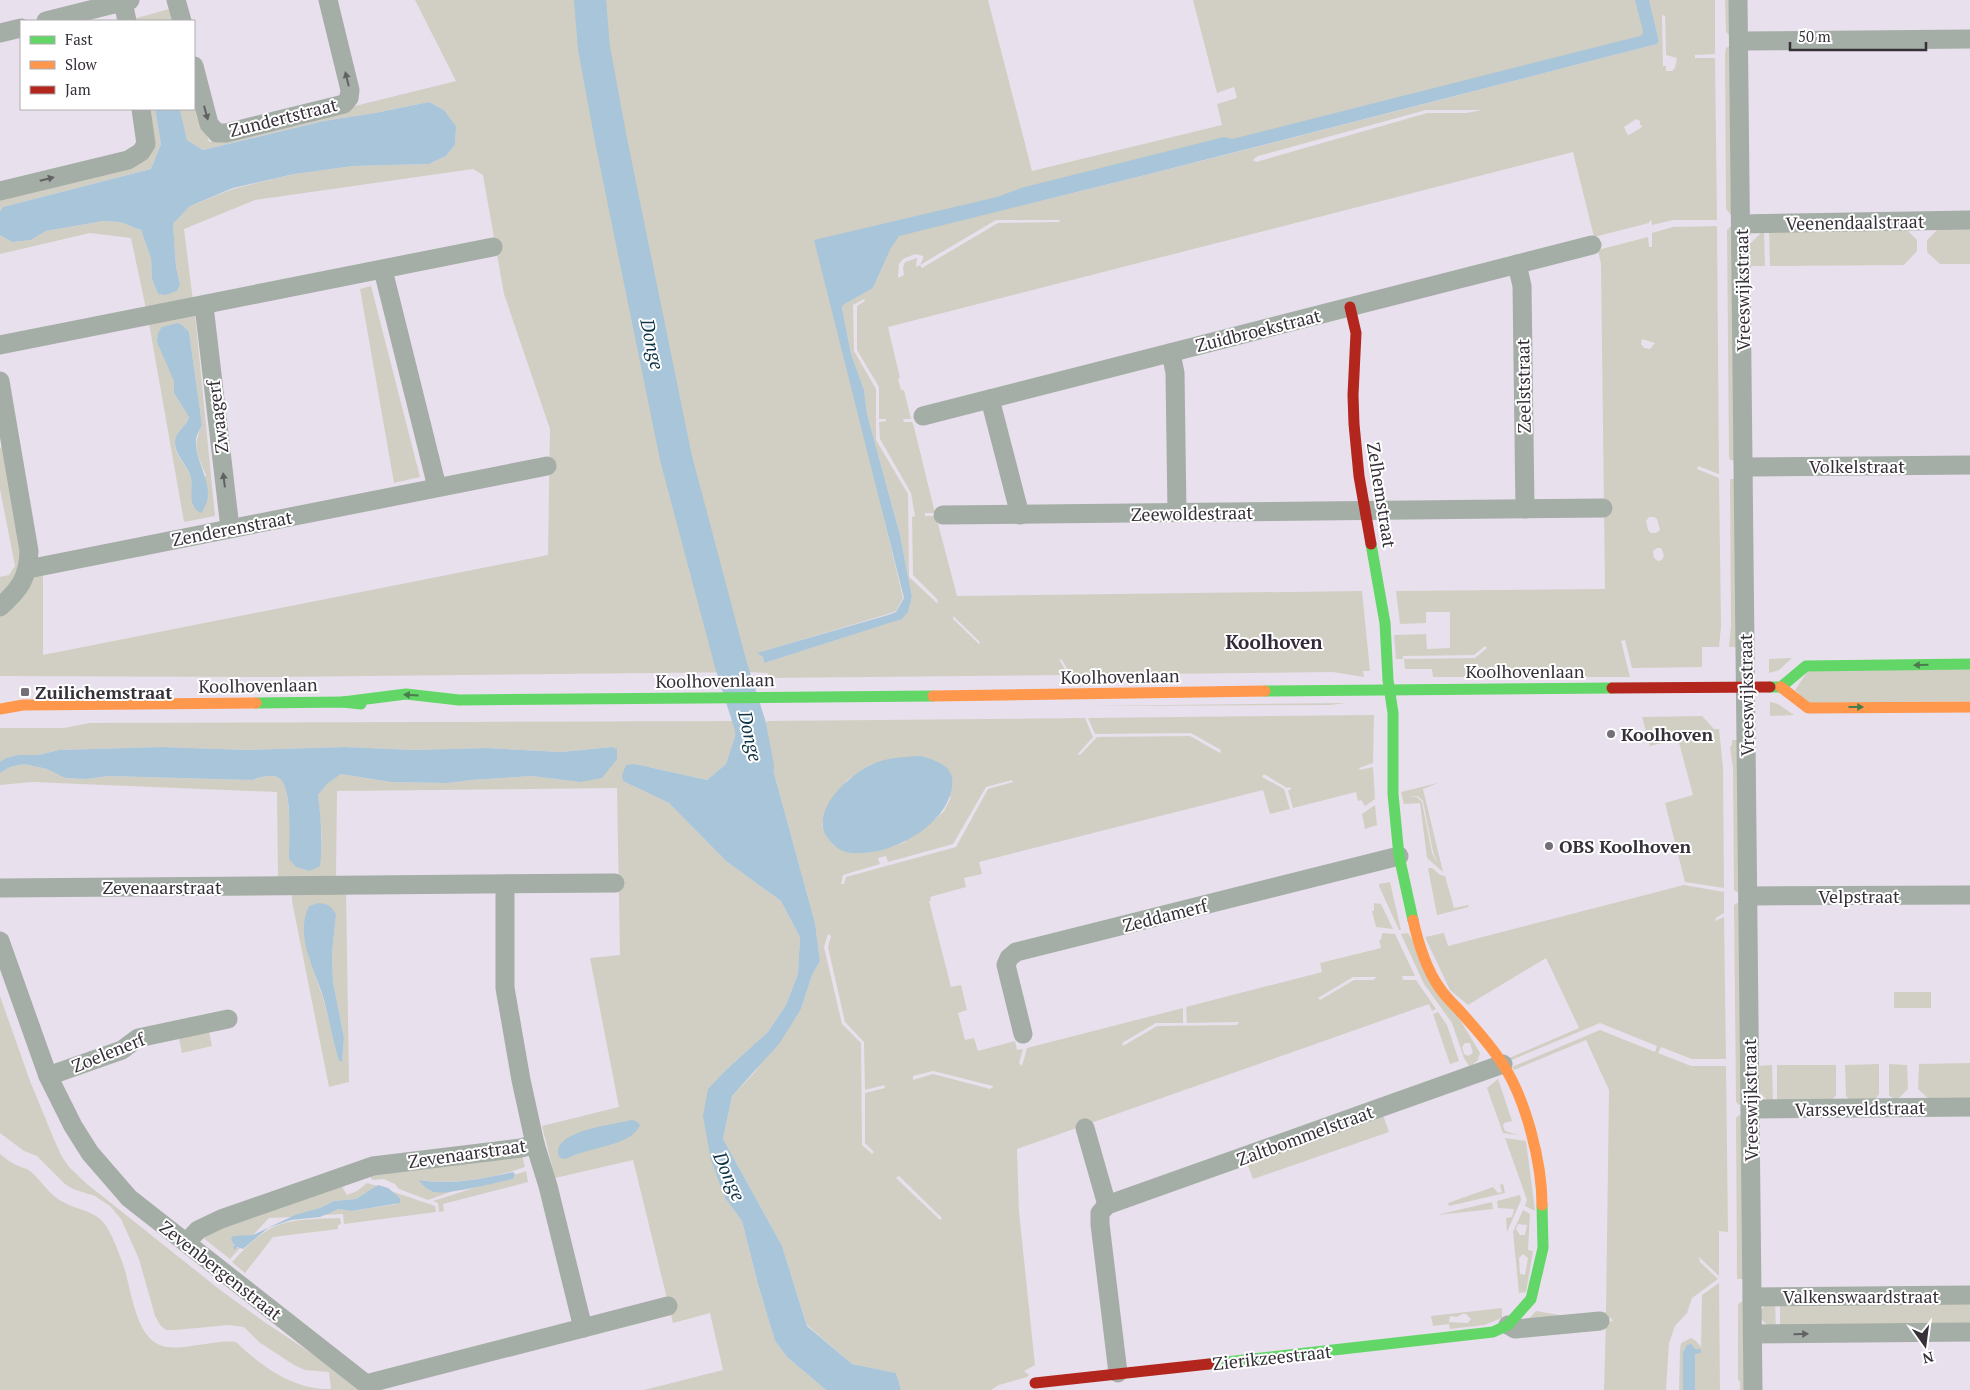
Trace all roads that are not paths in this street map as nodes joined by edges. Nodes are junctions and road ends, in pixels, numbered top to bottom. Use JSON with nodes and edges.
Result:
{"nodes":[{"id":1,"x":176,"y":0,"type":"edge"},
{"id":2,"x":328,"y":0,"type":"edge"},
{"id":3,"x":1738,"y":0,"type":"edge"},
{"id":4,"x":127,"y":1,"type":"edge"},
{"id":5,"x":50,"y":20,"type":"edge"},
{"id":6,"x":127,"y":20,"type":"edge"},
{"id":7,"x":182,"y":20,"type":"edge"},
{"id":8,"x":20,"y":28,"type":"edge"},
{"id":9,"x":0,"y":33,"type":"edge"},
{"id":10,"x":1970,"y":39,"type":"edge"},
{"id":11,"x":1739,"y":41,"type":"junction"},
{"id":12,"x":195,"y":70,"type":"edge"},
{"id":13,"x":142,"y":110,"type":"edge"},
{"id":14,"x":0,"y":191,"type":"edge"},
{"id":15,"x":1970,"y":220,"type":"edge"},
{"id":16,"x":1741,"y":224,"type":"junction"},
{"id":17,"x":1592,"y":245,"type":"dead end"},
{"id":18,"x":493,"y":247,"type":"dead end"},
{"id":19,"x":1516,"y":264,"type":"junction"},
{"id":20,"x":383,"y":270,"type":"junction"},
{"id":21,"x":204,"y":306,"type":"junction"},
{"id":22,"x":1350,"y":306,"type":"junction"},
{"id":23,"x":0,"y":345,"type":"edge"},
{"id":24,"x":1171,"y":353,"type":"junction"},
{"id":25,"x":0,"y":381,"type":"edge"},
{"id":26,"x":990,"y":399,"type":"junction"},
{"id":27,"x":924,"y":416,"type":"dead end"},
{"id":28,"x":1970,"y":465,"type":"edge"},
{"id":29,"x":547,"y":466,"type":"dead end"},
{"id":30,"x":1744,"y":467,"type":"junction"},
{"id":31,"x":437,"y":486,"type":"junction"},
{"id":32,"x":1603,"y":508,"type":"dead end"},
{"id":33,"x":1525,"y":509,"type":"junction"},
{"id":34,"x":1365,"y":511,"type":"junction"},
{"id":35,"x":1177,"y":513,"type":"junction"},
{"id":36,"x":1020,"y":515,"type":"junction"},
{"id":37,"x":943,"y":516,"type":"dead end"},
{"id":38,"x":230,"y":528,"type":"junction"},
{"id":39,"x":28,"y":569,"type":"junction"},
{"id":40,"x":0,"y":607,"type":"edge"},
{"id":41,"x":1970,"y":664,"type":"edge"},
{"id":42,"x":1746,"y":687,"type":"junction"},
{"id":43,"x":1781,"y":687,"type":"junction"},
{"id":44,"x":1390,"y":689,"type":"junction"},
{"id":45,"x":459,"y":700,"type":"junction"},
{"id":46,"x":0,"y":702,"type":"edge"},
{"id":47,"x":343,"y":702,"type":"junction"},
{"id":48,"x":23,"y":705,"type":"junction"},
{"id":49,"x":1970,"y":706,"type":"edge"},
{"id":50,"x":415,"y":707,"type":"dead end"},
{"id":51,"x":397,"y":708,"type":"dead end"},
{"id":52,"x":0,"y":709,"type":"edge"},
{"id":53,"x":1399,"y":856,"type":"junction"},
{"id":54,"x":615,"y":883,"type":"dead end"},
{"id":55,"x":505,"y":884,"type":"junction"},
{"id":56,"x":0,"y":888,"type":"edge"},
{"id":57,"x":1970,"y":895,"type":"edge"},
{"id":58,"x":1748,"y":896,"type":"junction"},
{"id":59,"x":0,"y":941,"type":"edge"},
{"id":60,"x":228,"y":1019,"type":"dead end"},
{"id":61,"x":1023,"y":1034,"type":"dead end"},
{"id":62,"x":1503,"y":1064,"type":"junction"},
{"id":63,"x":48,"y":1076,"type":"junction"},
{"id":64,"x":1970,"y":1107,"type":"edge"},
{"id":65,"x":1750,"y":1109,"type":"junction"},
{"id":66,"x":1085,"y":1128,"type":"dead end"},
{"id":67,"x":535,"y":1144,"type":"junction"},
{"id":68,"x":1107,"y":1205,"type":"junction"},
{"id":69,"x":186,"y":1244,"type":"junction"},
{"id":70,"x":1970,"y":1295,"type":"edge"},
{"id":71,"x":1752,"y":1297,"type":"junction"},
{"id":72,"x":668,"y":1306,"type":"dead end"},
{"id":73,"x":1600,"y":1321,"type":"dead end"},
{"id":74,"x":1508,"y":1325,"type":"junction"},
{"id":75,"x":583,"y":1328,"type":"junction"},
{"id":76,"x":1970,"y":1332,"type":"edge"},
{"id":77,"x":1753,"y":1334,"type":"junction"},
{"id":78,"x":1118,"y":1373,"type":"junction"},
{"id":79,"x":1035,"y":1383,"type":"dead end"},
{"id":80,"x":1753,"y":1390,"type":"edge"}],
"edges":[{"from":1,"to":7,"type":"street"},
{"from":12,"to":2,"type":"street","name":"Zundertstraat","one_way":true},
{"from":3,"to":11,"type":"street","name":"Vreeswijkstraat"},
{"from":4,"to":5,"type":"street"},
{"from":4,"to":6,"type":"street"},
{"from":8,"to":9,"type":"street"},
{"from":10,"to":11,"type":"street"},
{"from":11,"to":16,"type":"street","name":"Vreeswijkstraat"},
{"from":14,"to":13,"type":"street","one_way":true},
{"from":15,"to":16,"type":"street","name":"Veenendaalstraat"},
{"from":16,"to":30,"type":"street","name":"Vreeswijkstraat"},
{"from":17,"to":19,"type":"street","name":"Zuidbroekstraat"},
{"from":18,"to":20,"type":"street"},
{"from":19,"to":22,"type":"street","name":"Zuidbroekstraat"},
{"from":19,"to":33,"type":"street","name":"Zeelststraat"},
{"from":20,"to":21,"type":"street"},
{"from":20,"to":31,"type":"street"},
{"from":21,"to":23,"type":"street"},
{"from":38,"to":21,"type":"street","name":"Zwaagerf","one_way":true},
{"from":22,"to":24,"type":"street","name":"Zuidbroekstraat"},
{"from":22,"to":34,"type":"street","name":"Zelhemstraat"},
{"from":24,"to":26,"type":"street","name":"Zuidbroekstraat"},
{"from":24,"to":35,"type":"street"},
{"from":25,"to":39,"type":"street"},
{"from":26,"to":27,"type":"street","name":"Zuidbroekstraat"},
{"from":26,"to":36,"type":"street"},
{"from":28,"to":30,"type":"street","name":"Volkelstraat"},
{"from":29,"to":31,"type":"street","name":"Zenderenstraat"},
{"from":30,"to":42,"type":"street","name":"Vreeswijkstraat"},
{"from":31,"to":38,"type":"street","name":"Zenderenstraat"},
{"from":32,"to":33,"type":"street"},
{"from":33,"to":34,"type":"street"},
{"from":34,"to":35,"type":"street","name":"Zeewoldestraat"},
{"from":34,"to":44,"type":"street","name":"Zelhemstraat"},
{"from":35,"to":36,"type":"street","name":"Zeewoldestraat"},
{"from":36,"to":37,"type":"street","name":"Zeewoldestraat"},
{"from":38,"to":39,"type":"street","name":"Zenderenstraat"},
{"from":39,"to":40,"type":"street"},
{"from":41,"to":43,"type":"street","one_way":true},
{"from":42,"to":43,"type":"street","name":"Koolhovenlaan"},
{"from":42,"to":44,"type":"street","name":"Koolhovenlaan"},
{"from":42,"to":58,"type":"street","name":"Vreeswijkstraat"},
{"from":43,"to":49,"type":"street","one_way":true},
{"from":44,"to":45,"type":"street","name":"Koolhovenlaan"},
{"from":44,"to":53,"type":"street"},
{"from":45,"to":47,"type":"street","name":"Koolhovenlaan","one_way":true},
{"from":45,"to":50,"type":"street","name":"Koolhovenlaan"},
{"from":46,"to":48,"type":"street","name":"Koolhovenlaan"},
{"from":47,"to":48,"type":"street","name":"Koolhovenlaan"},
{"from":47,"to":51,"type":"street","name":"Koolhovenlaan"},
{"from":48,"to":52,"type":"street","name":"Koolhovenlaan"},
{"from":53,"to":61,"type":"street","name":"Zeddamerf"},
{"from":53,"to":62,"type":"street","name":"Zierikzeestraat"},
{"from":54,"to":55,"type":"street","name":"Zevenaarstraat"},
{"from":55,"to":56,"type":"street","name":"Zevenaarstraat"},
{"from":55,"to":67,"type":"street","name":"Zevenaarstraat"},
{"from":57,"to":58,"type":"street","name":"Velpstraat"},
{"from":58,"to":65,"type":"street","name":"Vreeswijkstraat"},
{"from":59,"to":63,"type":"street","name":"Zevenbergenstraat"},
{"from":60,"to":63,"type":"street","name":"Zoelenerf"},
{"from":62,"to":68,"type":"street","name":"Zaltbommelstraat"},
{"from":62,"to":74,"type":"street","name":"Zierikzeestraat"},
{"from":63,"to":69,"type":"street","name":"Zevenbergenstraat"},
{"from":64,"to":65,"type":"street","name":"Varsseveldstraat"},
{"from":65,"to":71,"type":"street","name":"Vreeswijkstraat"},
{"from":66,"to":68,"type":"street"},
{"from":67,"to":69,"type":"street","name":"Zevenaarstraat"},
{"from":67,"to":75,"type":"street"},
{"from":68,"to":78,"type":"street"},
{"from":69,"to":75,"type":"street","name":"Zevenbergenstraat"},
{"from":70,"to":71,"type":"street","name":"Valkenswaardstraat"},
{"from":71,"to":77,"type":"street","name":"Vreeswijkstraat"},
{"from":72,"to":75,"type":"street","name":"Zevenbergenstraat"},
{"from":73,"to":74,"type":"street","name":"Zierikzeestraat"},
{"from":74,"to":78,"type":"street","name":"Zierikzeestraat"},
{"from":77,"to":76,"type":"street","name":"Valkenswaardstraat","one_way":true},
{"from":77,"to":80,"type":"street","name":"Vreeswijkstraat"},
{"from":78,"to":79,"type":"street","name":"Zierikzeestraat"}]}
